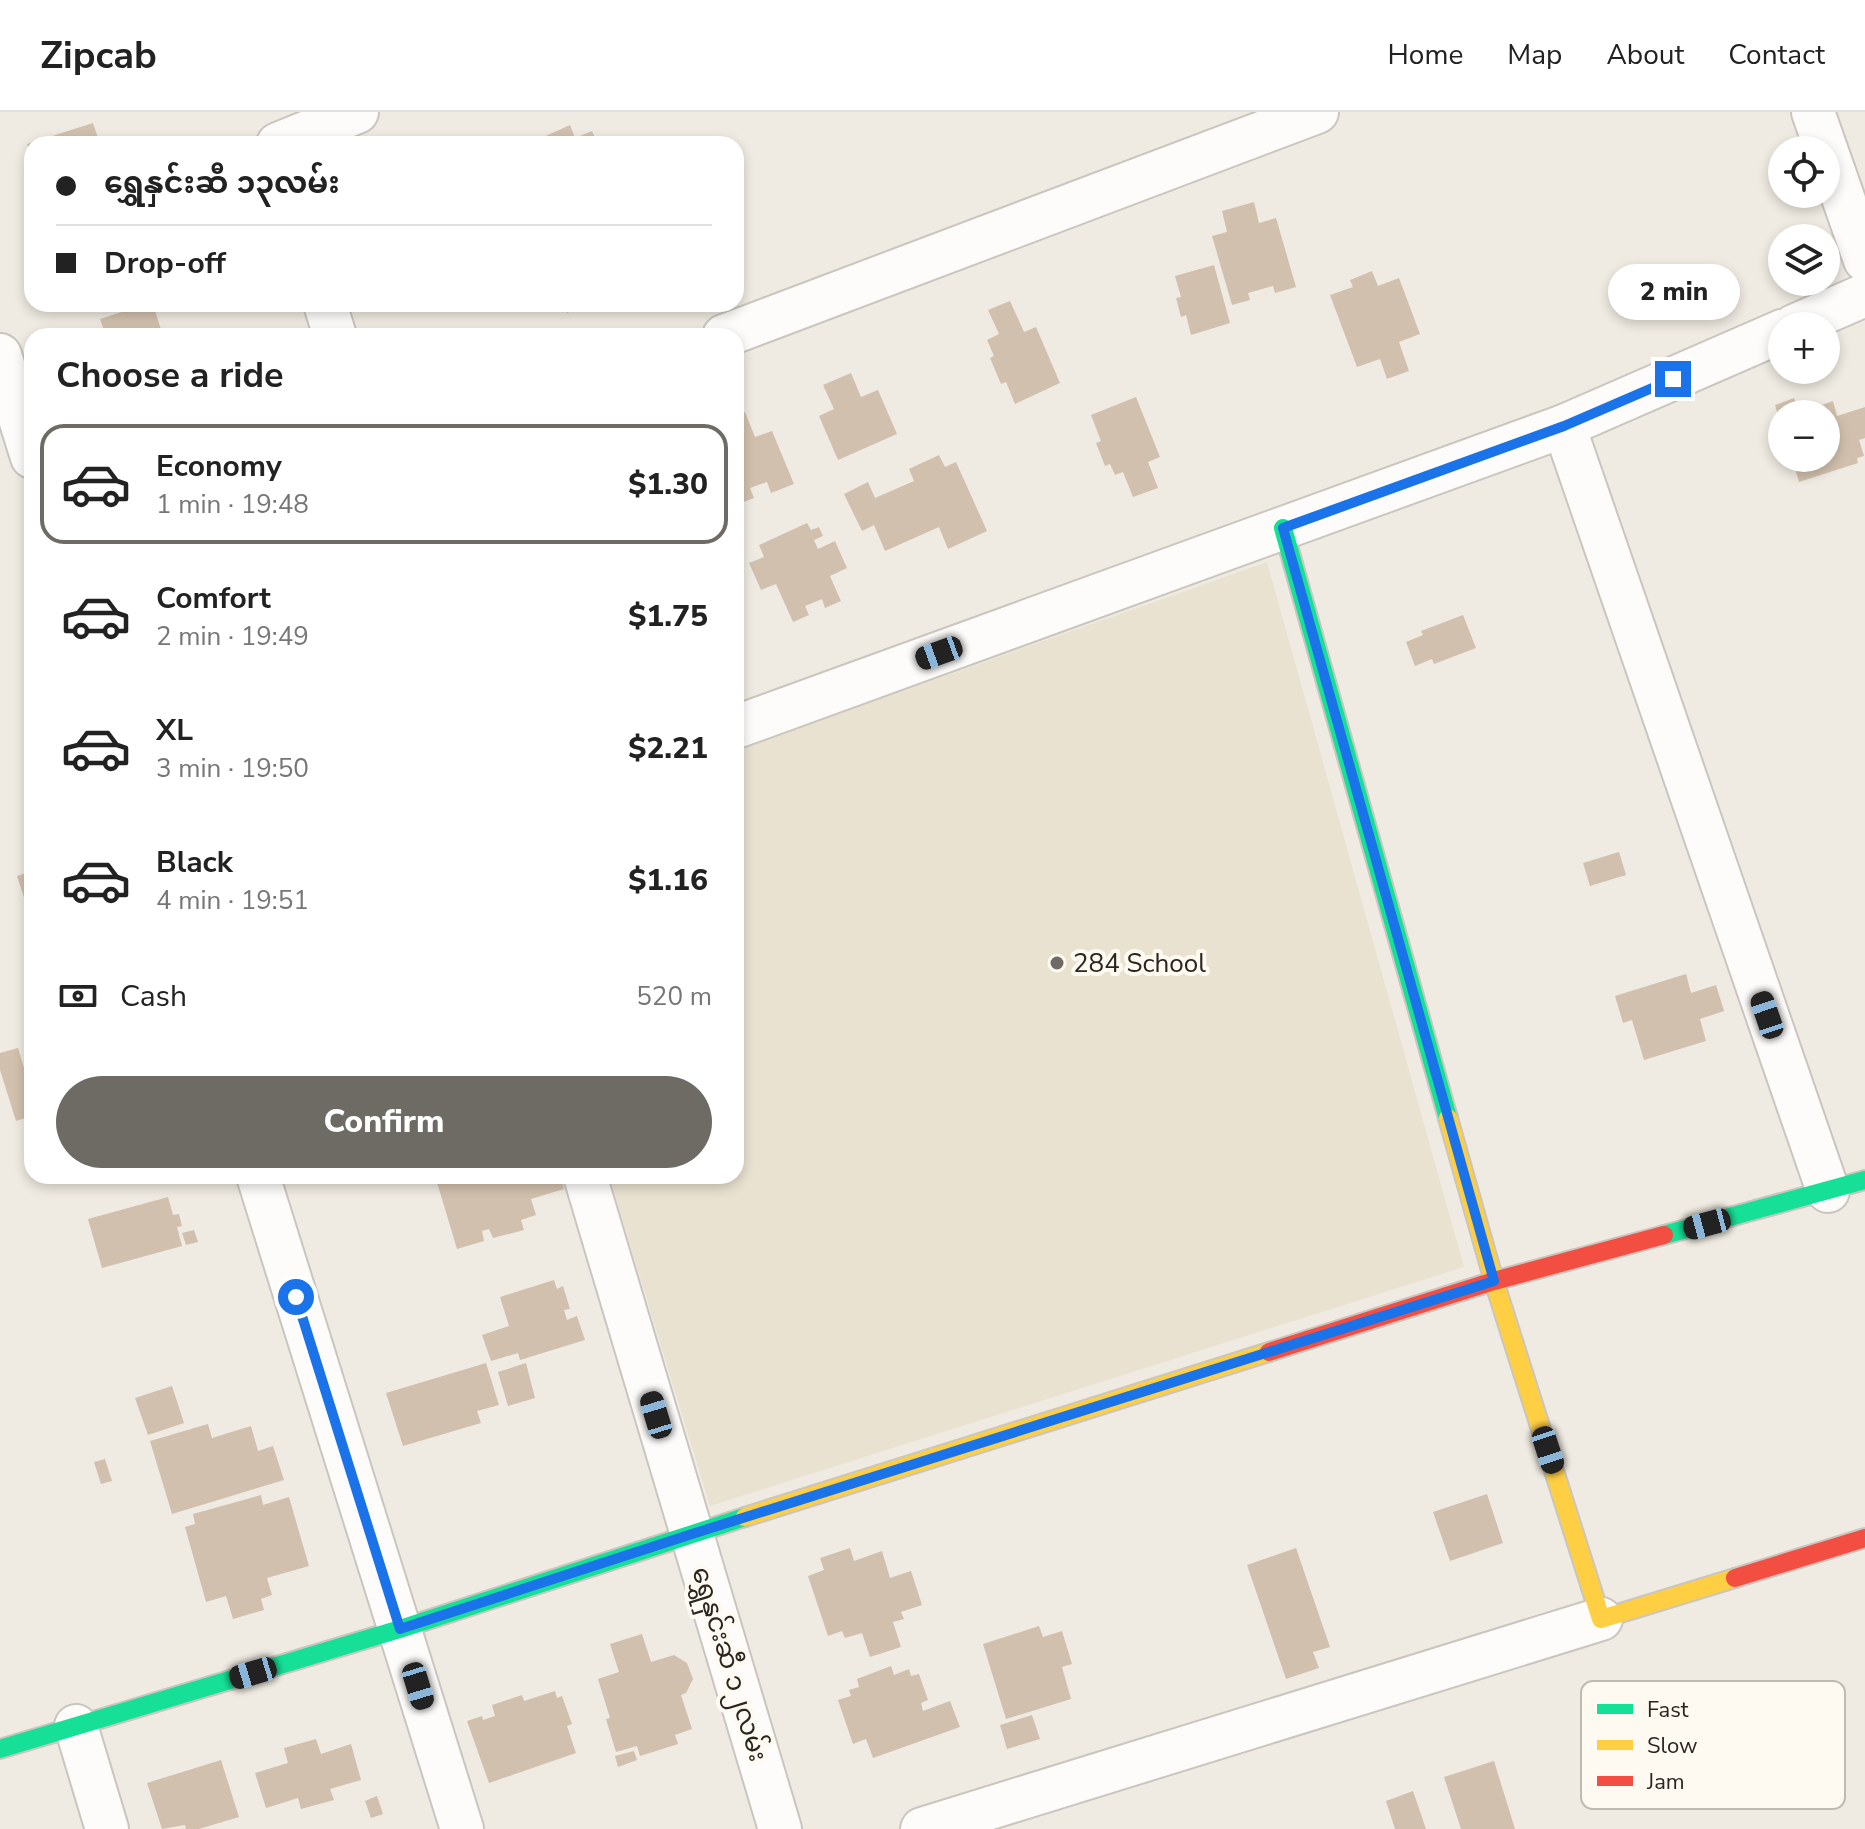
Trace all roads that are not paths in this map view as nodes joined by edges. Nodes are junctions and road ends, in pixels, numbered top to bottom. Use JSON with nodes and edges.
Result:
{"nodes":[{"id":1,"x":268,"y":112,"type":"edge"},
{"id":2,"x":357,"y":112,"type":"edge"},
{"id":3,"x":1317,"y":112,"type":"edge"},
{"id":4,"x":1813,"y":112,"type":"edge"},
{"id":5,"x":276,"y":136,"type":"edge"},
{"id":6,"x":298,"y":136,"type":"edge"},
{"id":7,"x":1865,"y":260,"type":"edge"},
{"id":8,"x":1865,"y":295,"type":"edge"},
{"id":9,"x":1826,"y":312,"type":"edge"},
{"id":10,"x":744,"y":328,"type":"edge"},
{"id":11,"x":1768,"y":337,"type":"edge"},
{"id":12,"x":0,"y":355,"type":"edge"},
{"id":13,"x":1564,"y":426,"type":"junction"},
{"id":14,"x":24,"y":432,"type":"edge"},
{"id":15,"x":1283,"y":528,"type":"junction"},
{"id":16,"x":744,"y":724,"type":"edge"},
{"id":17,"x":261,"y":1184,"type":"edge"},
{"id":18,"x":587,"y":1184,"type":"edge"},
{"id":19,"x":1847,"y":1186,"type":"edge"},
{"id":20,"x":1494,"y":1281,"type":"junction"},
{"id":21,"x":692,"y":1534,"type":"junction"},
{"id":22,"x":1865,"y":1538,"type":"edge"},
{"id":23,"x":1601,"y":1619,"type":"junction"},
{"id":24,"x":400,"y":1629,"type":"junction"},
{"id":25,"x":76,"y":1726,"type":"junction"},
{"id":26,"x":0,"y":1749,"type":"edge"},
{"id":27,"x":107,"y":1829,"type":"edge"},
{"id":28,"x":462,"y":1829,"type":"edge"},
{"id":29,"x":780,"y":1829,"type":"edge"},
{"id":30,"x":922,"y":1829,"type":"edge"}],
"edges":[{"from":1,"to":5,"type":"street"},
{"from":2,"to":6,"type":"street"},
{"from":3,"to":10,"type":"street"},
{"from":4,"to":7,"type":"street"},
{"from":8,"to":9,"type":"street"},
{"from":11,"to":13,"type":"street"},
{"from":12,"to":14,"type":"street"},
{"from":13,"to":15,"type":"street"},
{"from":13,"to":19,"type":"street"},
{"from":15,"to":16,"type":"street"},
{"from":15,"to":20,"type":"street"},
{"from":17,"to":24,"type":"street"},
{"from":18,"to":21,"type":"street","name":"ရွှေနှင်းဆီ ၁၂လမ်း"},
{"from":19,"to":20,"type":"street"},
{"from":20,"to":21,"type":"street"},
{"from":20,"to":23,"type":"street"},
{"from":21,"to":24,"type":"street"},
{"from":21,"to":29,"type":"street","name":"ရွှေနှင်းဆီ ၁၂လမ်း"},
{"from":22,"to":23,"type":"street"},
{"from":23,"to":30,"type":"street"},
{"from":24,"to":25,"type":"street"},
{"from":24,"to":28,"type":"street"},
{"from":25,"to":26,"type":"street"},
{"from":25,"to":27,"type":"street"}]}
